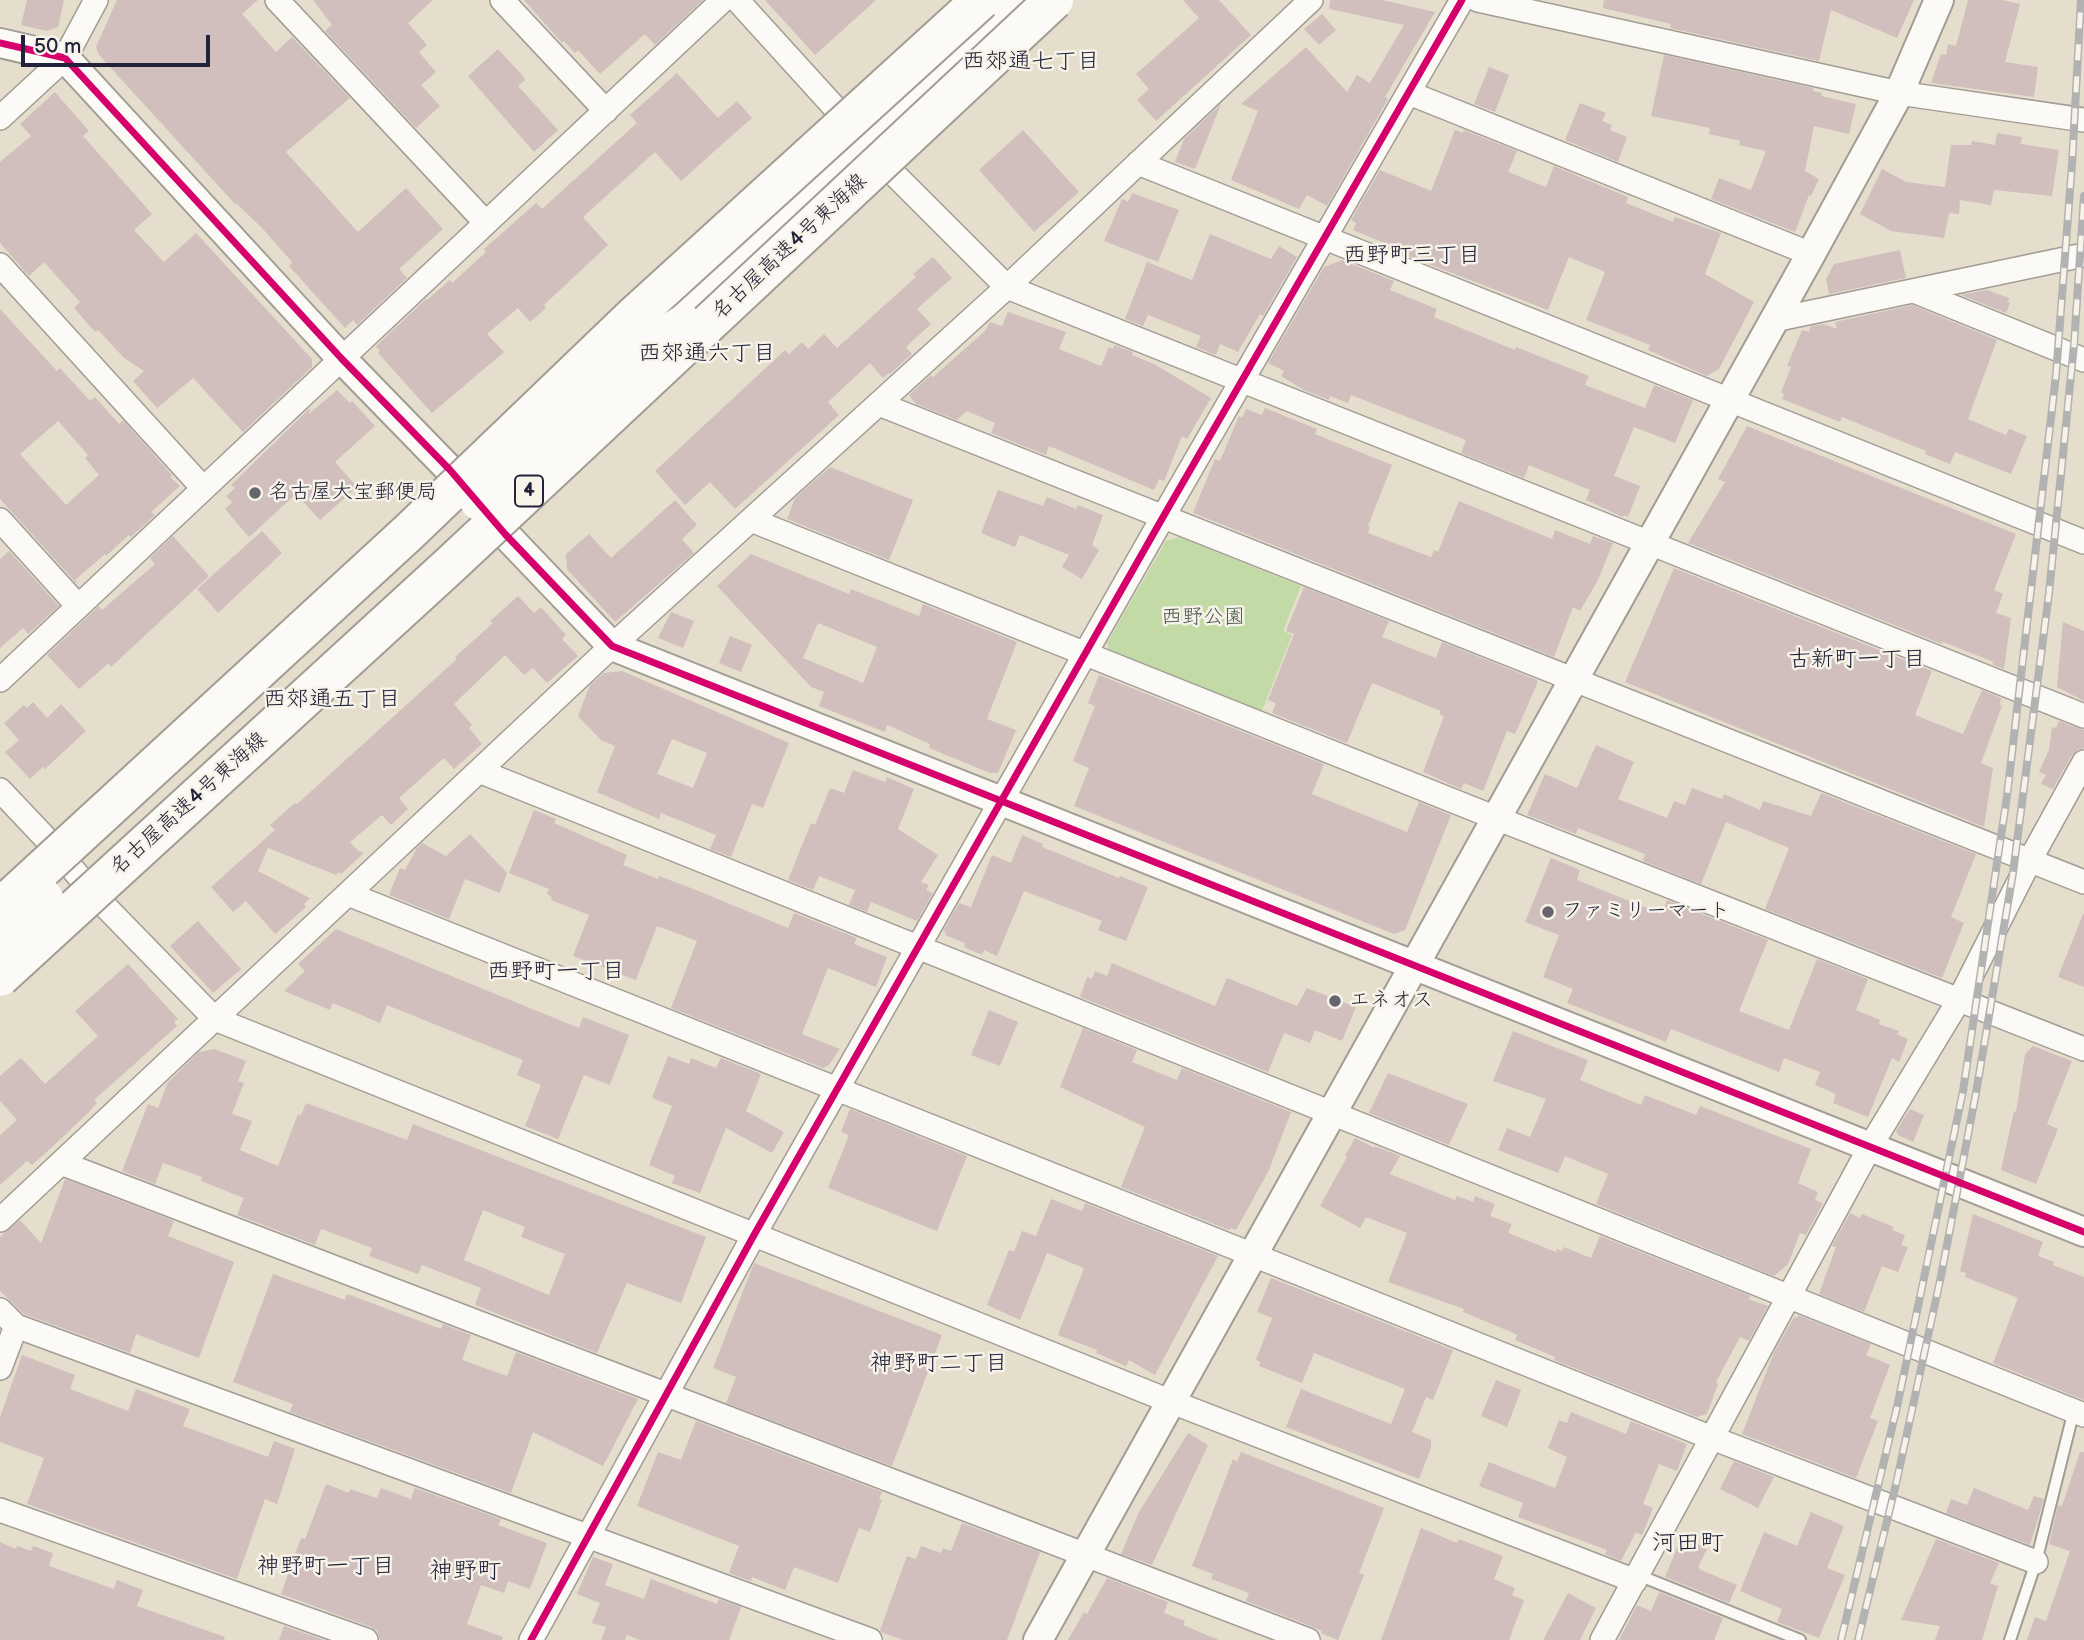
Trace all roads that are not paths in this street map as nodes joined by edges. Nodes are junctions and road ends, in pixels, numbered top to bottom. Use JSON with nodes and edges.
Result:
{"nodes":[{"id":1,"x":96,"y":0,"type":"edge"},
{"id":2,"x":277,"y":0,"type":"edge"},
{"id":3,"x":502,"y":0,"type":"edge"},
{"id":4,"x":723,"y":0,"type":"edge"},
{"id":5,"x":737,"y":0,"type":"edge"},
{"id":6,"x":981,"y":0,"type":"edge"},
{"id":7,"x":1018,"y":0,"type":"edge"},
{"id":8,"x":1052,"y":0,"type":"edge"},
{"id":9,"x":1311,"y":0,"type":"edge"},
{"id":10,"x":1462,"y":0,"type":"edge"},
{"id":11,"x":1478,"y":0,"type":"edge"},
{"id":12,"x":1939,"y":0,"type":"edge"},
{"id":13,"x":0,"y":43,"type":"edge"},
{"id":14,"x":65,"y":58,"type":"junction"},
{"id":15,"x":1409,"y":93,"type":"junction"},
{"id":16,"x":1899,"y":93,"type":"junction"},
{"id":17,"x":836,"y":109,"type":"dead end"},
{"id":18,"x":607,"y":111,"type":"junction"},
{"id":19,"x":0,"y":118,"type":"edge"},
{"id":20,"x":2084,"y":120,"type":"edge"},
{"id":21,"x":1138,"y":163,"type":"junction"},
{"id":22,"x":895,"y":175,"type":"dead end"},
{"id":23,"x":486,"y":223,"type":"junction"},
{"id":24,"x":1325,"y":238,"type":"junction"},
{"id":25,"x":1811,"y":254,"type":"junction"},
{"id":26,"x":2084,"y":255,"type":"edge"},
{"id":27,"x":0,"y":265,"type":"edge"},
{"id":28,"x":1007,"y":287,"type":"junction"},
{"id":29,"x":1914,"y":291,"type":"junction"},
{"id":30,"x":636,"y":314,"type":"junction"},
{"id":31,"x":1774,"y":320,"type":"junction"},
{"id":32,"x":341,"y":358,"type":"junction"},
{"id":33,"x":2084,"y":360,"type":"edge"},
{"id":34,"x":1242,"y":381,"type":"junction"},
{"id":35,"x":1730,"y":401,"type":"junction"},
{"id":36,"x":879,"y":404,"type":"junction"},
{"id":37,"x":204,"y":488,"type":"junction"},
{"id":38,"x":1163,"y":517,"type":"junction"},
{"id":39,"x":0,"y":520,"type":"edge"},
{"id":40,"x":751,"y":520,"type":"junction"},
{"id":41,"x":2084,"y":542,"type":"edge"},
{"id":42,"x":1650,"y":544,"type":"junction"},
{"id":43,"x":78,"y":606,"type":"junction"},
{"id":44,"x":612,"y":646,"type":"junction"},
{"id":45,"x":1086,"y":654,"type":"junction"},
{"id":46,"x":0,"y":680,"type":"edge"},
{"id":47,"x":1574,"y":680,"type":"junction"},
{"id":48,"x":2084,"y":716,"type":"edge"},
{"id":49,"x":2084,"y":762,"type":"edge"},
{"id":50,"x":479,"y":771,"type":"junction"},
{"id":51,"x":0,"y":790,"type":"edge"},
{"id":52,"x":1001,"y":802,"type":"junction"},
{"id":53,"x":1496,"y":818,"type":"junction"},
{"id":54,"x":2030,"y":860,"type":"junction"},
{"id":55,"x":2084,"y":882,"type":"edge"},
{"id":56,"x":348,"y":894,"type":"junction"},
{"id":57,"x":0,"y":908,"type":"edge"},
{"id":58,"x":0,"y":939,"type":"edge"},
{"id":59,"x":918,"y":947,"type":"junction"},
{"id":60,"x":1413,"y":967,"type":"junction"},
{"id":61,"x":0,"y":977,"type":"edge"},
{"id":62,"x":1959,"y":1000,"type":"junction"},
{"id":63,"x":215,"y":1018,"type":"junction"},
{"id":64,"x":2084,"y":1049,"type":"edge"},
{"id":65,"x":837,"y":1089,"type":"junction"},
{"id":66,"x":1333,"y":1114,"type":"junction"},
{"id":67,"x":1870,"y":1147,"type":"junction"},
{"id":68,"x":61,"y":1163,"type":"junction"},
{"id":69,"x":0,"y":1220,"type":"edge"},
{"id":70,"x":2084,"y":1232,"type":"edge"},
{"id":71,"x":754,"y":1235,"type":"junction"},
{"id":72,"x":1254,"y":1255,"type":"junction"},
{"id":73,"x":1790,"y":1297,"type":"junction"},
{"id":74,"x":0,"y":1310,"type":"edge"},
{"id":75,"x":16,"y":1326,"type":"junction"},
{"id":76,"x":0,"y":1368,"type":"edge"},
{"id":77,"x":667,"y":1394,"type":"junction"},
{"id":78,"x":1172,"y":1402,"type":"junction"},
{"id":79,"x":2079,"y":1413,"type":"edge"},
{"id":80,"x":1712,"y":1438,"type":"junction"},
{"id":81,"x":0,"y":1510,"type":"edge"},
{"id":82,"x":587,"y":1536,"type":"junction"},
{"id":83,"x":1086,"y":1555,"type":"junction"},
{"id":84,"x":2036,"y":1562,"type":"junction"},
{"id":85,"x":1637,"y":1578,"type":"junction"},
{"id":86,"x":366,"y":1640,"type":"edge"},
{"id":87,"x":531,"y":1640,"type":"edge"},
{"id":88,"x":870,"y":1640,"type":"edge"},
{"id":89,"x":1038,"y":1640,"type":"edge"},
{"id":90,"x":1308,"y":1640,"type":"edge"},
{"id":91,"x":1602,"y":1640,"type":"edge"},
{"id":92,"x":1800,"y":1640,"type":"edge"},
{"id":93,"x":2010,"y":1640,"type":"edge"}],
"edges":[{"from":1,"to":14,"type":"street"},
{"from":2,"to":23,"type":"street"},
{"from":3,"to":18,"type":"street"},
{"from":4,"to":18,"type":"street"},
{"from":5,"to":17,"type":"street"},
{"from":6,"to":30,"type":"highway","bridge":true},
{"from":7,"to":30,"type":"highway"},
{"from":8,"to":58,"type":"highway","bridge":true},
{"from":8,"to":61,"type":"highway","name":"名古屋高速4号東海線","number":"4","bridge":true},
{"from":9,"to":21,"type":"street"},
{"from":10,"to":15,"type":"street"},
{"from":11,"to":16,"type":"street"},
{"from":12,"to":16,"type":"street"},
{"from":13,"to":14,"type":"street"},
{"from":14,"to":19,"type":"street"},
{"from":14,"to":32,"type":"street"},
{"from":15,"to":24,"type":"street"},
{"from":15,"to":25,"type":"street"},
{"from":16,"to":20,"type":"street"},
{"from":16,"to":25,"type":"street"},
{"from":18,"to":23,"type":"street"},
{"from":21,"to":24,"type":"street"},
{"from":21,"to":28,"type":"street"},
{"from":22,"to":28,"type":"street"},
{"from":23,"to":32,"type":"street"},
{"from":24,"to":34,"type":"street"},
{"from":24,"to":35,"type":"street"},
{"from":25,"to":31,"type":"street"},
{"from":26,"to":29,"type":"street"},
{"from":27,"to":37,"type":"street"},
{"from":28,"to":34,"type":"street"},
{"from":28,"to":36,"type":"street"},
{"from":29,"to":31,"type":"street"},
{"from":29,"to":33,"type":"street"},
{"from":30,"to":57,"type":"highway","bridge":true},
{"from":31,"to":35,"type":"street"},
{"from":32,"to":37,"type":"street"},
{"from":32,"to":44,"type":"street"},
{"from":34,"to":38,"type":"street"},
{"from":34,"to":42,"type":"street"},
{"from":35,"to":41,"type":"street"},
{"from":35,"to":42,"type":"street"},
{"from":36,"to":38,"type":"street"},
{"from":36,"to":40,"type":"street"},
{"from":37,"to":43,"type":"street"},
{"from":38,"to":45,"type":"street"},
{"from":38,"to":47,"type":"street"},
{"from":39,"to":43,"type":"street"},
{"from":40,"to":44,"type":"street"},
{"from":40,"to":45,"type":"street"},
{"from":42,"to":47,"type":"street"},
{"from":42,"to":48,"type":"street"},
{"from":43,"to":46,"type":"street"},
{"from":44,"to":50,"type":"street"},
{"from":44,"to":52,"type":"street"},
{"from":45,"to":52,"type":"street"},
{"from":45,"to":53,"type":"street"},
{"from":47,"to":53,"type":"street"},
{"from":47,"to":54,"type":"street"},
{"from":49,"to":54,"type":"street"},
{"from":50,"to":56,"type":"street"},
{"from":50,"to":59,"type":"street"},
{"from":51,"to":63,"type":"street"},
{"from":52,"to":59,"type":"street"},
{"from":52,"to":60,"type":"street"},
{"from":53,"to":60,"type":"street"},
{"from":53,"to":62,"type":"street"},
{"from":54,"to":55,"type":"street"},
{"from":54,"to":62,"type":"street"},
{"from":56,"to":63,"type":"street"},
{"from":56,"to":65,"type":"street"},
{"from":59,"to":65,"type":"street"},
{"from":59,"to":66,"type":"street"},
{"from":60,"to":66,"type":"street"},
{"from":60,"to":67,"type":"street"},
{"from":62,"to":64,"type":"street"},
{"from":62,"to":67,"type":"street"},
{"from":63,"to":68,"type":"street"},
{"from":63,"to":71,"type":"street"},
{"from":65,"to":71,"type":"street"},
{"from":65,"to":72,"type":"street"},
{"from":66,"to":72,"type":"street"},
{"from":66,"to":73,"type":"street"},
{"from":67,"to":70,"type":"street"},
{"from":67,"to":73,"type":"street"},
{"from":68,"to":69,"type":"street"},
{"from":68,"to":77,"type":"street"},
{"from":71,"to":77,"type":"street"},
{"from":71,"to":78,"type":"street"},
{"from":72,"to":78,"type":"street"},
{"from":72,"to":80,"type":"street"},
{"from":73,"to":79,"type":"street"},
{"from":73,"to":80,"type":"street"},
{"from":74,"to":75,"type":"street"},
{"from":75,"to":76,"type":"street"},
{"from":75,"to":82,"type":"street"},
{"from":77,"to":82,"type":"street"},
{"from":77,"to":83,"type":"street"},
{"from":78,"to":83,"type":"street"},
{"from":78,"to":85,"type":"street"},
{"from":79,"to":84,"type":"lane"},
{"from":80,"to":84,"type":"street"},
{"from":80,"to":85,"type":"street"},
{"from":81,"to":86,"type":"street"},
{"from":82,"to":87,"type":"street"},
{"from":82,"to":88,"type":"street"},
{"from":83,"to":89,"type":"street"},
{"from":83,"to":90,"type":"street"},
{"from":84,"to":93,"type":"lane"},
{"from":85,"to":91,"type":"street"},
{"from":85,"to":92,"type":"lane"}]}
